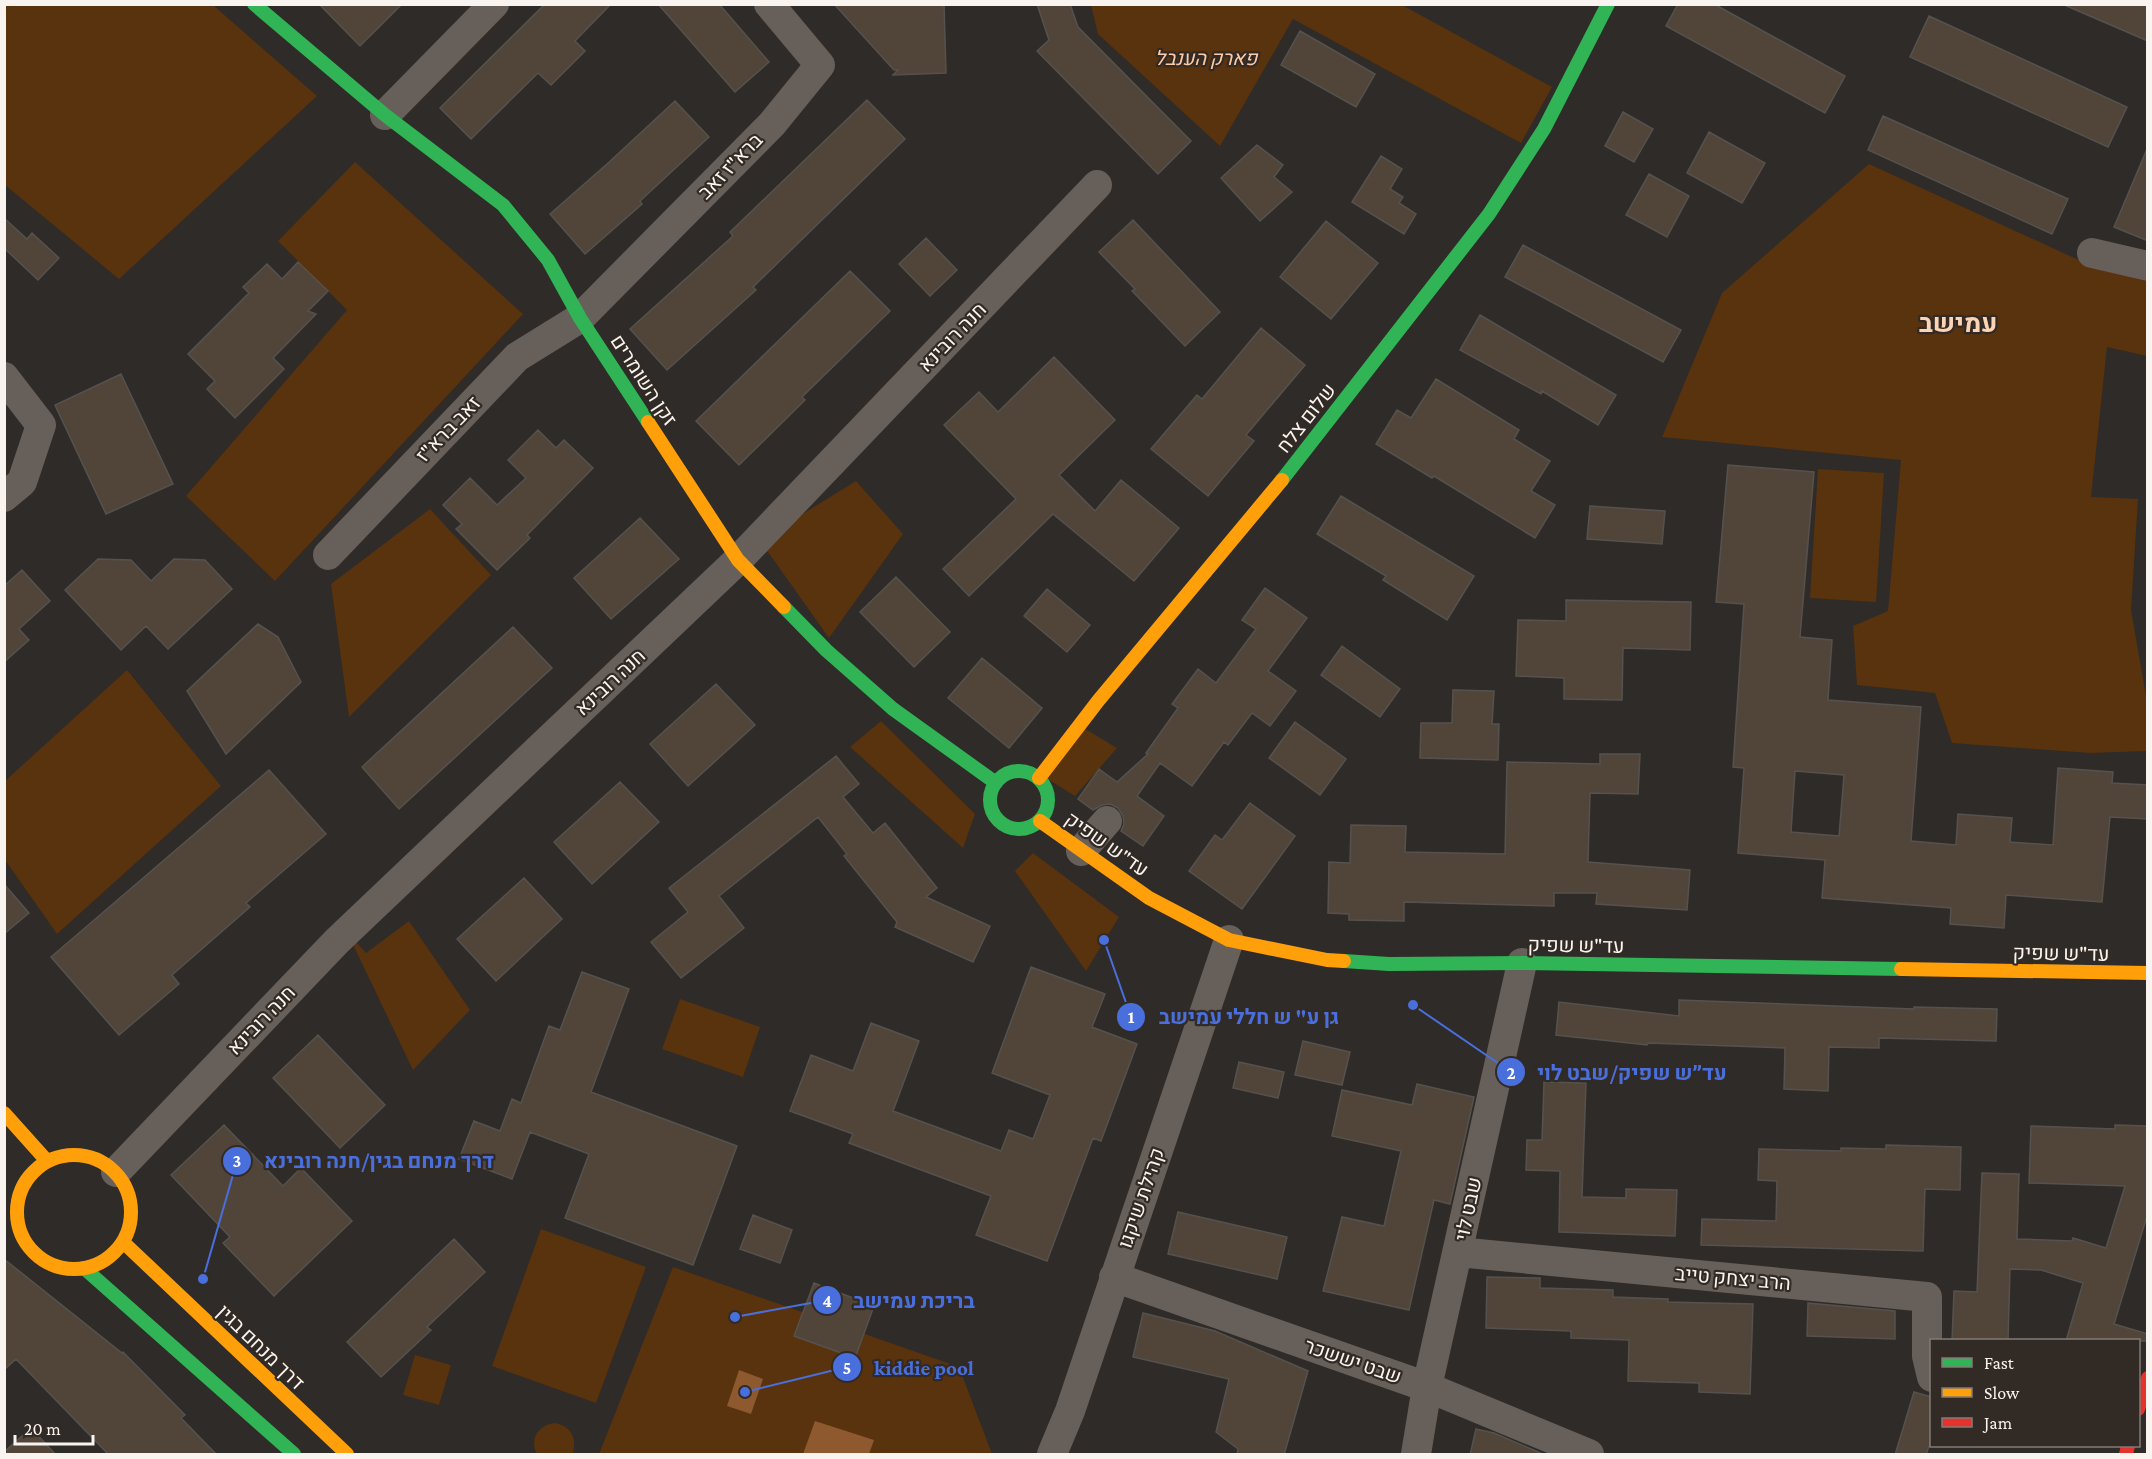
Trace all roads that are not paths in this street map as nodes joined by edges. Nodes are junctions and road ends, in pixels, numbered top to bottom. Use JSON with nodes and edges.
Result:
{"nodes":[{"id":1,"x":254,"y":4,"type":"edge"},
{"id":2,"x":494,"y":4,"type":"edge"},
{"id":3,"x":769,"y":4,"type":"edge"},
{"id":4,"x":1592,"y":4,"type":"edge"},
{"id":5,"x":1608,"y":4,"type":"edge"},
{"id":6,"x":1578,"y":64,"type":"junction"},
{"id":7,"x":385,"y":115,"type":"junction"},
{"id":8,"x":1097,"y":185,"type":"dead end"},
{"id":9,"x":2092,"y":253,"type":"dead end"},
{"id":10,"x":2148,"y":266,"type":"edge"},
{"id":11,"x":580,"y":318,"type":"junction"},
{"id":12,"x":4,"y":377,"type":"edge"},
{"id":13,"x":4,"y":497,"type":"edge"},
{"id":14,"x":328,"y":555,"type":"dead end"},
{"id":15,"x":738,"y":560,"type":"junction"},
{"id":16,"x":1039,"y":778,"type":"junction"},
{"id":17,"x":996,"y":783,"type":"junction"},
{"id":18,"x":1040,"y":821,"type":"junction"},
{"id":19,"x":1107,"y":821,"type":"dead end"},
{"id":20,"x":1081,"y":851,"type":"junction"},
{"id":21,"x":1229,"y":940,"type":"junction"},
{"id":22,"x":1522,"y":963,"type":"junction"},
{"id":23,"x":2148,"y":974,"type":"edge"},
{"id":24,"x":4,"y":1113,"type":"edge"},
{"id":25,"x":46,"y":1161,"type":"junction"},
{"id":26,"x":116,"y":1172,"type":"junction"},
{"id":27,"x":123,"y":1242,"type":"junction"},
{"id":28,"x":1458,"y":1252,"type":"junction"},
{"id":29,"x":84,"y":1268,"type":"junction"},
{"id":30,"x":1114,"y":1277,"type":"junction"},
{"id":31,"x":1930,"y":1369,"type":"edge"},
{"id":32,"x":2148,"y":1378,"type":"edge"},
{"id":33,"x":1427,"y":1387,"type":"junction"},
{"id":34,"x":2140,"y":1406,"type":"edge"},
{"id":35,"x":294,"y":1455,"type":"edge"},
{"id":36,"x":347,"y":1455,"type":"edge"},
{"id":37,"x":1052,"y":1455,"type":"edge"},
{"id":38,"x":1416,"y":1455,"type":"edge"},
{"id":39,"x":1588,"y":1455,"type":"edge"}],
"edges":[{"from":1,"to":7,"type":"street","name":"זקן השומרים"},
{"from":2,"to":7,"type":"street"},
{"from":3,"to":11,"type":"street","name":"ברא\"ז זאב"},
{"from":4,"to":6,"type":"street","name":"שלום צלח"},
{"from":5,"to":6,"type":"street","name":"שלום צלח"},
{"from":6,"to":16,"type":"street","name":"שלום צלח"},
{"from":7,"to":11,"type":"street","name":"זקן השומרים"},
{"from":8,"to":15,"type":"street","name":"חנה רובינא"},
{"from":9,"to":10,"type":"street"},
{"from":11,"to":14,"type":"street","name":"זאב ברא\"ז"},
{"from":11,"to":15,"type":"street","name":"זקן השומרים"},
{"from":12,"to":13,"type":"street"},
{"from":15,"to":17,"type":"street","name":"זקן השומרים"},
{"from":15,"to":26,"type":"street","name":"חנה רובינא"},
{"from":16,"to":17,"type":"street"},
{"from":16,"to":18,"type":"street"},
{"from":17,"to":18,"type":"street"},
{"from":18,"to":20,"type":"street","name":"עד\"ש שפיק"},
{"from":19,"to":20,"type":"street"},
{"from":20,"to":21,"type":"street","name":"עד\"ש שפיק"},
{"from":21,"to":22,"type":"street","name":"עד\"ש שפיק"},
{"from":21,"to":30,"type":"street","name":"קהילת שיקגו"},
{"from":22,"to":23,"type":"street","name":"עד\"ש שפיק"},
{"from":22,"to":28,"type":"street","name":"שבט לוי"},
{"from":24,"to":25,"type":"street"},
{"from":25,"to":26,"type":"street"},
{"from":25,"to":29,"type":"street"},
{"from":26,"to":27,"type":"street"},
{"from":27,"to":29,"type":"street"},
{"from":27,"to":36,"type":"street","name":"דרך מנחם בגין"},
{"from":28,"to":31,"type":"street","name":"הרב יצחק טייב"},
{"from":28,"to":33,"type":"street","name":"שבט לוי"},
{"from":29,"to":35,"type":"street"},
{"from":30,"to":33,"type":"street","name":"שבט יששכר"},
{"from":30,"to":37,"type":"street","name":"קהילת שיקגו"},
{"from":32,"to":34,"type":"street"},
{"from":33,"to":38,"type":"street","name":"שבט לוי"},
{"from":33,"to":39,"type":"street","name":"שבט יששכר"}]}
